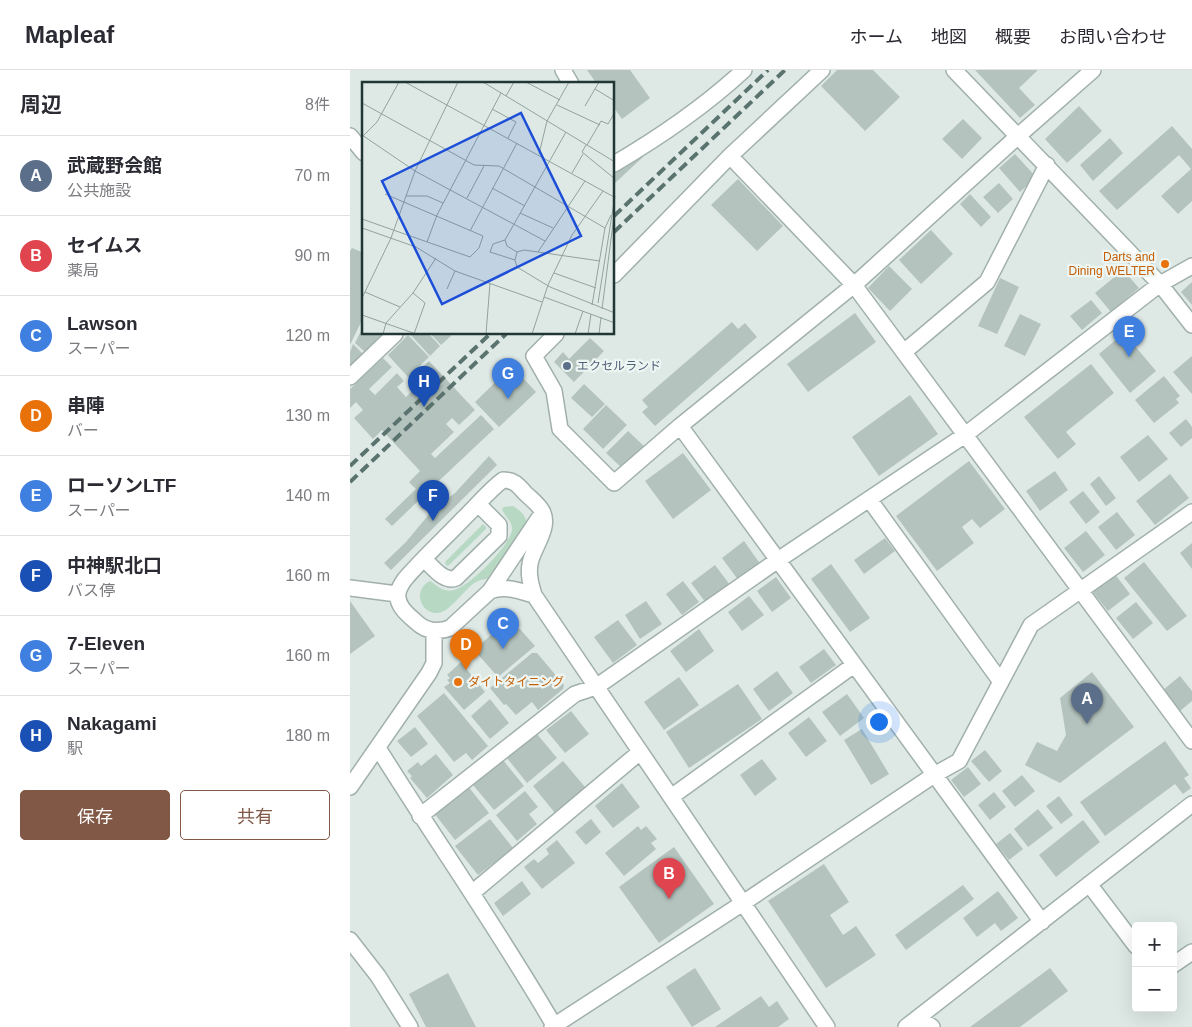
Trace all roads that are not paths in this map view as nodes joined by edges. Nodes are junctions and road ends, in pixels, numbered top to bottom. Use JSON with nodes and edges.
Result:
{"nodes":[{"id":1,"x":563,"y":70,"type":"edge"},
{"id":2,"x":744,"y":70,"type":"edge"},
{"id":3,"x":822,"y":70,"type":"edge"},
{"id":4,"x":954,"y":70,"type":"edge"},
{"id":5,"x":1094,"y":70,"type":"edge"},
{"id":6,"x":570,"y":82,"type":"edge"},
{"id":7,"x":350,"y":136,"type":"edge"},
{"id":8,"x":1018,"y":136,"type":"junction"},
{"id":9,"x":362,"y":151,"type":"edge"},
{"id":10,"x":730,"y":156,"type":"junction"},
{"id":11,"x":615,"y":160,"type":"edge"},
{"id":12,"x":1047,"y":165,"type":"junction"},
{"id":13,"x":1192,"y":266,"type":"edge"},
{"id":14,"x":615,"y":274,"type":"edge"},
{"id":15,"x":1160,"y":284,"type":"junction"},
{"id":16,"x":854,"y":285,"type":"junction"},
{"id":17,"x":1192,"y":325,"type":"edge"},
{"id":18,"x":394,"y":335,"type":"edge"},
{"id":19,"x":555,"y":335,"type":"edge"},
{"id":20,"x":904,"y":352,"type":"junction"},
{"id":21,"x":350,"y":377,"type":"edge"},
{"id":22,"x":680,"y":426,"type":"junction"},
{"id":23,"x":965,"y":435,"type":"junction"},
{"id":24,"x":869,"y":500,"type":"junction"},
{"id":25,"x":478,"y":504,"type":"junction"},
{"id":26,"x":539,"y":507,"type":"junction"},
{"id":27,"x":1192,"y":512,"type":"edge"},
{"id":28,"x":424,"y":559,"type":"junction"},
{"id":29,"x":778,"y":560,"type":"junction"},
{"id":30,"x":350,"y":588,"type":"edge"},
{"id":31,"x":490,"y":591,"type":"junction"},
{"id":32,"x":1080,"y":591,"type":"junction"},
{"id":33,"x":397,"y":594,"type":"junction"},
{"id":34,"x":534,"y":595,"type":"junction"},
{"id":35,"x":434,"y":631,"type":"junction"},
{"id":36,"x":854,"y":665,"type":"junction"},
{"id":37,"x":1001,"y":682,"type":"junction"},
{"id":38,"x":596,"y":687,"type":"junction"},
{"id":39,"x":1192,"y":741,"type":"edge"},
{"id":40,"x":378,"y":748,"type":"junction"},
{"id":41,"x":640,"y":752,"type":"junction"},
{"id":42,"x":934,"y":775,"type":"junction"},
{"id":43,"x":350,"y":787,"type":"edge"},
{"id":44,"x":671,"y":797,"type":"junction"},
{"id":45,"x":1192,"y":804,"type":"edge"},
{"id":46,"x":420,"y":816,"type":"junction"},
{"id":47,"x":1089,"y":884,"type":"junction"},
{"id":48,"x":472,"y":893,"type":"junction"},
{"id":49,"x":743,"y":903,"type":"junction"},
{"id":50,"x":1042,"y":922,"type":"junction"},
{"id":51,"x":350,"y":940,"type":"edge"},
{"id":52,"x":1132,"y":941,"type":"edge"},
{"id":53,"x":1192,"y":952,"type":"edge"},
{"id":54,"x":1177,"y":962,"type":"edge"},
{"id":55,"x":919,"y":1018,"type":"junction"},
{"id":56,"x":410,"y":1027,"type":"edge"},
{"id":57,"x":553,"y":1027,"type":"edge"},
{"id":58,"x":827,"y":1027,"type":"edge"},
{"id":59,"x":906,"y":1027,"type":"edge"},
{"id":60,"x":932,"y":1027,"type":"edge"}],
"edges":[{"from":1,"to":6,"type":"street"},
{"from":2,"to":11,"type":"street"},
{"from":3,"to":10,"type":"street"},
{"from":4,"to":8,"type":"street"},
{"from":5,"to":8,"type":"street"},
{"from":7,"to":9,"type":"street"},
{"from":8,"to":12,"type":"street"},
{"from":8,"to":16,"type":"street"},
{"from":10,"to":14,"type":"street"},
{"from":10,"to":16,"type":"street"},
{"from":12,"to":15,"type":"street"},
{"from":12,"to":20,"type":"street"},
{"from":13,"to":15,"type":"street"},
{"from":15,"to":17,"type":"street"},
{"from":15,"to":23,"type":"street"},
{"from":16,"to":20,"type":"street"},
{"from":16,"to":22,"type":"street"},
{"from":18,"to":21,"type":"street"},
{"from":19,"to":22,"type":"street"},
{"from":20,"to":23,"type":"street"},
{"from":22,"to":29,"type":"street"},
{"from":23,"to":24,"type":"street"},
{"from":23,"to":32,"type":"street"},
{"from":24,"to":29,"type":"street"},
{"from":24,"to":37,"type":"street"},
{"from":25,"to":26,"type":"street"},
{"from":25,"to":28,"type":"street"},
{"from":25,"to":28,"type":"street"},
{"from":26,"to":31,"type":"street"},
{"from":26,"to":34,"type":"street"},
{"from":27,"to":32,"type":"street"},
{"from":28,"to":33,"type":"street"},
{"from":29,"to":36,"type":"street"},
{"from":29,"to":38,"type":"street"},
{"from":30,"to":33,"type":"street"},
{"from":31,"to":34,"type":"street"},
{"from":31,"to":35,"type":"street"},
{"from":32,"to":37,"type":"street"},
{"from":32,"to":39,"type":"street"},
{"from":33,"to":35,"type":"street"},
{"from":34,"to":38,"type":"street"},
{"from":35,"to":40,"type":"street"},
{"from":36,"to":42,"type":"street"},
{"from":36,"to":44,"type":"street"},
{"from":37,"to":42,"type":"street"},
{"from":38,"to":41,"type":"street"},
{"from":38,"to":46,"type":"street"},
{"from":40,"to":43,"type":"street"},
{"from":40,"to":46,"type":"street"},
{"from":41,"to":44,"type":"street"},
{"from":41,"to":48,"type":"street"},
{"from":42,"to":49,"type":"street"},
{"from":42,"to":50,"type":"street"},
{"from":44,"to":49,"type":"street"},
{"from":45,"to":47,"type":"street"},
{"from":46,"to":48,"type":"street"},
{"from":47,"to":50,"type":"street"},
{"from":47,"to":52,"type":"street"},
{"from":48,"to":57,"type":"street"},
{"from":49,"to":57,"type":"street"},
{"from":49,"to":58,"type":"street"},
{"from":50,"to":55,"type":"street"},
{"from":51,"to":56,"type":"street"},
{"from":53,"to":54,"type":"street"},
{"from":55,"to":59,"type":"street"},
{"from":55,"to":60,"type":"street"}]}
